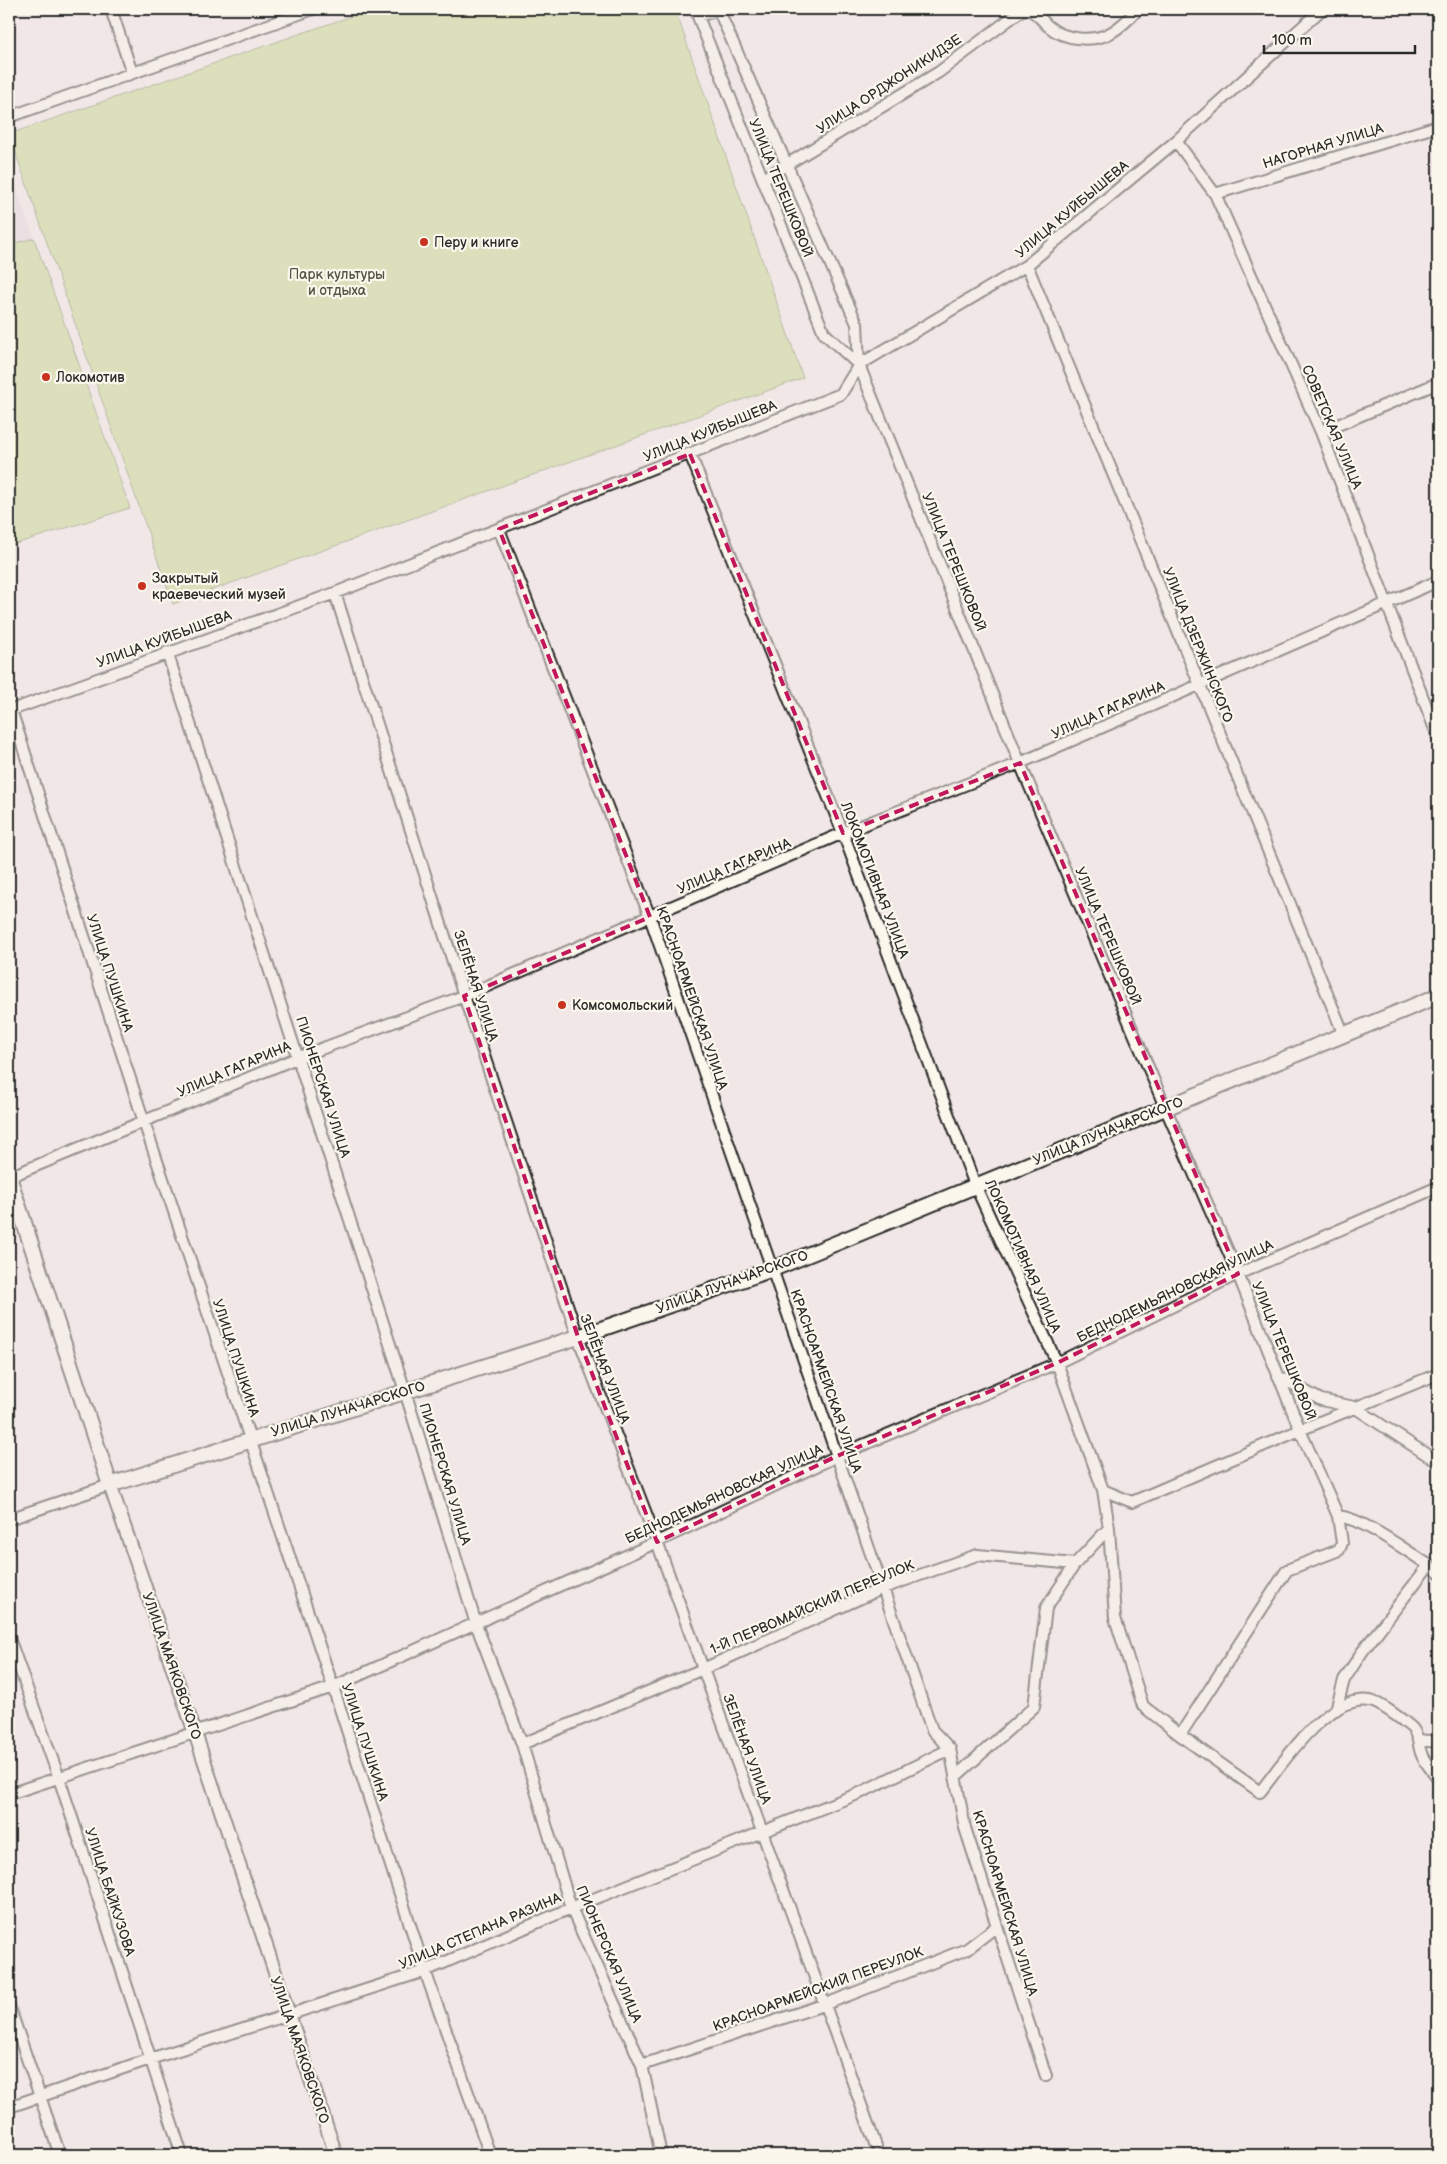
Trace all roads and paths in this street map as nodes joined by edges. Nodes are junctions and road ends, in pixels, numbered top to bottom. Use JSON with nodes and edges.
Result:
{"nodes":[{"id":1,"x":111,"y":9,"type":"edge"},
{"id":2,"x":313,"y":9,"type":"edge"},
{"id":3,"x":720,"y":9,"type":"edge"},
{"id":4,"x":1027,"y":9,"type":"edge"},
{"id":5,"x":1138,"y":9,"type":"edge"},
{"id":6,"x":1322,"y":9,"type":"edge"},
{"id":7,"x":297,"y":12,"type":"edge"},
{"id":8,"x":697,"y":12,"type":"edge"},
{"id":9,"x":132,"y":73,"type":"junction"},
{"id":10,"x":9,"y":117,"type":"edge"},
{"id":11,"x":1438,"y":126,"type":"edge"},
{"id":12,"x":1176,"y":140,"type":"junction"},
{"id":13,"x":786,"y":166,"type":"junction"},
{"id":14,"x":763,"y":179,"type":"junction"},
{"id":15,"x":1215,"y":194,"type":"junction"},
{"id":16,"x":1027,"y":265,"type":"junction"},
{"id":17,"x":859,"y":365,"type":"junction"},
{"id":18,"x":1438,"y":383,"type":"edge"},
{"id":19,"x":1321,"y":432,"type":"junction"},
{"id":20,"x":690,"y":454,"type":"junction"},
{"id":21,"x":499,"y":528,"type":"junction"},
{"id":22,"x":1438,"y":581,"type":"edge"},
{"id":23,"x":335,"y":593,"type":"junction"},
{"id":24,"x":1388,"y":602,"type":"junction"},
{"id":25,"x":167,"y":652,"type":"junction"},
{"id":26,"x":1200,"y":684,"type":"junction"},
{"id":27,"x":10,"y":710,"type":"edge"},
{"id":28,"x":1438,"y":737,"type":"edge"},
{"id":29,"x":1020,"y":763,"type":"junction"},
{"id":30,"x":844,"y":833,"type":"junction"},
{"id":31,"x":650,"y":917,"type":"junction"},
{"id":32,"x":464,"y":996,"type":"junction"},
{"id":33,"x":1438,"y":996,"type":"edge"},
{"id":34,"x":1344,"y":1035,"type":"junction"},
{"id":35,"x":299,"y":1057,"type":"junction"},
{"id":36,"x":1165,"y":1107,"type":"junction"},
{"id":37,"x":144,"y":1122,"type":"junction"},
{"id":38,"x":9,"y":1177,"type":"edge"},
{"id":39,"x":975,"y":1185,"type":"junction"},
{"id":40,"x":1438,"y":1187,"type":"edge"},
{"id":41,"x":773,"y":1269,"type":"junction"},
{"id":42,"x":1238,"y":1274,"type":"junction"},
{"id":43,"x":578,"y":1337,"type":"junction"},
{"id":44,"x":1057,"y":1363,"type":"junction"},
{"id":45,"x":1438,"y":1374,"type":"edge"},
{"id":46,"x":1278,"y":1376,"type":"junction"},
{"id":47,"x":405,"y":1391,"type":"junction"},
{"id":48,"x":1354,"y":1408,"type":"junction"},
{"id":49,"x":1300,"y":1430,"type":"junction"},
{"id":50,"x":249,"y":1440,"type":"junction"},
{"id":51,"x":837,"y":1456,"type":"junction"},
{"id":52,"x":1438,"y":1462,"type":"edge"},
{"id":53,"x":110,"y":1485,"type":"junction"},
{"id":54,"x":1103,"y":1490,"type":"junction"},
{"id":55,"x":1338,"y":1516,"type":"junction"},
{"id":56,"x":9,"y":1519,"type":"edge"},
{"id":57,"x":1109,"y":1528,"type":"junction"},
{"id":58,"x":657,"y":1542,"type":"junction"},
{"id":59,"x":1075,"y":1564,"type":"junction"},
{"id":60,"x":1429,"y":1565,"type":"junction"},
{"id":61,"x":1438,"y":1572,"type":"edge"},
{"id":62,"x":883,"y":1588,"type":"junction"},
{"id":63,"x":476,"y":1624,"type":"junction"},
{"id":64,"x":9,"y":1638,"type":"edge"},
{"id":65,"x":703,"y":1669,"type":"junction"},
{"id":66,"x":333,"y":1687,"type":"junction"},
{"id":67,"x":1336,"y":1710,"type":"junction"},
{"id":68,"x":195,"y":1733,"type":"junction"},
{"id":69,"x":1180,"y":1735,"type":"junction"},
{"id":70,"x":1419,"y":1740,"type":"junction"},
{"id":71,"x":1438,"y":1742,"type":"edge"},
{"id":72,"x":522,"y":1744,"type":"junction"},
{"id":73,"x":950,"y":1749,"type":"junction"},
{"id":74,"x":955,"y":1777,"type":"junction"},
{"id":75,"x":59,"y":1778,"type":"junction"},
{"id":76,"x":1438,"y":1778,"type":"edge"},
{"id":77,"x":9,"y":1794,"type":"edge"},
{"id":78,"x":762,"y":1832,"type":"junction"},
{"id":79,"x":571,"y":1908,"type":"junction"},
{"id":80,"x":997,"y":1926,"type":"junction"},
{"id":81,"x":425,"y":1971,"type":"junction"},
{"id":82,"x":826,"y":2004,"type":"junction"},
{"id":83,"x":9,"y":2006,"type":"edge"},
{"id":84,"x":288,"y":2014,"type":"junction"},
{"id":85,"x":150,"y":2059,"type":"junction"},
{"id":86,"x":642,"y":2065,"type":"junction"},
{"id":87,"x":1046,"y":2076,"type":"dead end"},
{"id":88,"x":39,"y":2097,"type":"junction"},
{"id":89,"x":9,"y":2107,"type":"edge"},
{"id":90,"x":876,"y":2146,"type":"dead end"},
{"id":91,"x":60,"y":2155,"type":"edge"},
{"id":92,"x":182,"y":2155,"type":"edge"},
{"id":93,"x":336,"y":2155,"type":"edge"},
{"id":94,"x":490,"y":2155,"type":"edge"},
{"id":95,"x":661,"y":2155,"type":"edge"}],
"edges":[{"from":1,"to":9,"type":"street"},
{"from":2,"to":7,"type":"street"},
{"from":3,"to":8,"type":"street"},
{"from":3,"to":13,"type":"street","name":"УЛИЦА ТЕРЕШКОВОЙ"},
{"from":4,"to":5,"type":"street","name":"УЛИЦА ОРДЖОНИКИДЗЕ"},
{"from":4,"to":13,"type":"street","name":"УЛИЦА ОРДЖОНИКИДЗЕ"},
{"from":6,"to":12,"type":"street","name":"УЛИЦА КУЙБЫШЕВА"},
{"from":7,"to":9,"type":"street"},
{"from":8,"to":14,"type":"street","name":"УЛИЦА ТЕРЕШКОВОЙ"},
{"from":9,"to":10,"type":"street"},
{"from":11,"to":15,"type":"street","name":"НАГОРНАЯ УЛИЦА"},
{"from":12,"to":15,"type":"street","name":"СОВЕТСКАЯ УЛИЦА"},
{"from":12,"to":16,"type":"street","name":"УЛИЦА КУЙБЫШЕВА"},
{"from":13,"to":14,"type":"street","name":"УЛИЦА ОРДЖОНИКИДЗЕ"},
{"from":13,"to":17,"type":"street","name":"УЛИЦА ТЕРЕШКОВОЙ"},
{"from":14,"to":17,"type":"street","name":"УЛИЦА ТЕРЕШКОВОЙ"},
{"from":15,"to":19,"type":"street","name":"СОВЕТСКАЯ УЛИЦА"},
{"from":16,"to":17,"type":"street","name":"УЛИЦА КУЙБЫШЕВА"},
{"from":16,"to":26,"type":"street","name":"УЛИЦА ДЗЕРЖИНСКОГО"},
{"from":17,"to":20,"type":"street","name":"УЛИЦА КУЙБЫШЕВА"},
{"from":17,"to":29,"type":"street","name":"УЛИЦА ТЕРЕШКОВОЙ"},
{"from":18,"to":19,"type":"street"},
{"from":19,"to":24,"type":"street","name":"СОВЕТСКАЯ УЛИЦА"},
{"from":20,"to":21,"type":"street","name":"УЛИЦА КУЙБЫШЕВА"},
{"from":20,"to":30,"type":"street","name":"ЛОКОМОТИВНАЯ УЛИЦА"},
{"from":21,"to":23,"type":"street","name":"УЛИЦА КУЙБЫШЕВА"},
{"from":21,"to":31,"type":"street","name":"КРАСНОАРМЕЙСКАЯ УЛИЦА"},
{"from":22,"to":24,"type":"street","name":"УЛИЦА ГАГАРИНА"},
{"from":23,"to":25,"type":"street","name":"УЛИЦА КУЙБЫШЕВА"},
{"from":23,"to":32,"type":"street","name":"ЗЕЛЁНАЯ УЛИЦА"},
{"from":24,"to":26,"type":"street","name":"УЛИЦА ГАГАРИНА"},
{"from":24,"to":28,"type":"street","name":"СОВЕТСКАЯ УЛИЦА"},
{"from":25,"to":27,"type":"street","name":"УЛИЦА КУЙБЫШЕВА"},
{"from":25,"to":35,"type":"street","name":"ПИОНЕРСКАЯ УЛИЦА"},
{"from":26,"to":29,"type":"street","name":"УЛИЦА ГАГАРИНА"},
{"from":26,"to":34,"type":"street","name":"УЛИЦА ДЗЕРЖИНСКОГО"},
{"from":27,"to":37,"type":"street","name":"УЛИЦА ПУШКИНА"},
{"from":29,"to":30,"type":"street","name":"УЛИЦА ГАГАРИНА"},
{"from":29,"to":36,"type":"street","name":"УЛИЦА ТЕРЕШКОВОЙ"},
{"from":30,"to":31,"type":"street","name":"УЛИЦА ГАГАРИНА"},
{"from":30,"to":39,"type":"street","name":"ЛОКОМОТИВНАЯ УЛИЦА"},
{"from":31,"to":32,"type":"street","name":"УЛИЦА ГАГАРИНА"},
{"from":31,"to":41,"type":"street","name":"КРАСНОАРМЕЙСКАЯ УЛИЦА"},
{"from":32,"to":35,"type":"street","name":"УЛИЦА ГАГАРИНА"},
{"from":32,"to":43,"type":"street","name":"ЗЕЛЁНАЯ УЛИЦА"},
{"from":33,"to":34,"type":"main road","name":"УЛИЦА ЛУНАЧАРСКОГО"},
{"from":34,"to":36,"type":"main road","name":"УЛИЦА ЛУНАЧАРСКОГО"},
{"from":35,"to":37,"type":"street","name":"УЛИЦА ГАГАРИНА"},
{"from":35,"to":47,"type":"street","name":"ПИОНЕРСКАЯ УЛИЦА"},
{"from":36,"to":39,"type":"main road","name":"УЛИЦА ЛУНАЧАРСКОГО"},
{"from":36,"to":42,"type":"street","name":"УЛИЦА ТЕРЕШКОВОЙ"},
{"from":37,"to":38,"type":"street","name":"УЛИЦА ГАГАРИНА"},
{"from":37,"to":50,"type":"street","name":"УЛИЦА ПУШКИНА"},
{"from":38,"to":53,"type":"main road","name":"УЛИЦА МАЯКОВСКОГО"},
{"from":39,"to":41,"type":"main road","name":"УЛИЦА ЛУНАЧАРСКОГО"},
{"from":39,"to":44,"type":"street","name":"ЛОКОМОТИВНАЯ УЛИЦА"},
{"from":40,"to":42,"type":"street","name":"БЕДНОДЕМЬЯНОВСКАЯ УЛИЦА"},
{"from":41,"to":43,"type":"main road","name":"УЛИЦА ЛУНАЧАРСКОГО"},
{"from":41,"to":51,"type":"street","name":"КРАСНОАРМЕЙСКАЯ УЛИЦА"},
{"from":42,"to":44,"type":"street","name":"БЕДНОДЕМЬЯНОВСКАЯ УЛИЦА"},
{"from":42,"to":46,"type":"street","name":"УЛИЦА ТЕРЕШКОВОЙ"},
{"from":43,"to":47,"type":"main road","name":"УЛИЦА ЛУНАЧАРСКОГО"},
{"from":43,"to":58,"type":"street","name":"ЗЕЛЁНАЯ УЛИЦА"},
{"from":44,"to":51,"type":"street","name":"БЕДНОДЕМЬЯНОВСКАЯ УЛИЦА"},
{"from":44,"to":54,"type":"street","name":"ЛОКОМОТИВНАЯ УЛИЦА"},
{"from":45,"to":48,"type":"street"},
{"from":46,"to":48,"type":"street"},
{"from":46,"to":49,"type":"street","name":"УЛИЦА ТЕРЕШКОВОЙ"},
{"from":47,"to":50,"type":"main road","name":"УЛИЦА ЛУНАЧАРСКОГО"},
{"from":47,"to":63,"type":"street","name":"ПИОНЕРСКАЯ УЛИЦА"},
{"from":48,"to":49,"type":"street"},
{"from":48,"to":52,"type":"street"},
{"from":49,"to":54,"type":"street"},
{"from":49,"to":55,"type":"street","name":"УЛИЦА ТЕРЕШКОВОЙ"},
{"from":50,"to":53,"type":"main road","name":"УЛИЦА ЛУНАЧАРСКОГО"},
{"from":50,"to":66,"type":"street","name":"УЛИЦА ПУШКИНА"},
{"from":51,"to":58,"type":"street","name":"БЕДНОДЕМЬЯНОВСКАЯ УЛИЦА"},
{"from":51,"to":62,"type":"street","name":"КРАСНОАРМЕЙСКАЯ УЛИЦА"},
{"from":53,"to":56,"type":"street","name":"УЛИЦА ЛУНАЧАРСКОГО"},
{"from":53,"to":68,"type":"street","name":"УЛИЦА МАЯКОВСКОГО"},
{"from":54,"to":57,"type":"street","name":"ЛОКОМОТИВНАЯ УЛИЦА"},
{"from":55,"to":60,"type":"street"},
{"from":55,"to":69,"type":"street","name":"УЛИЦА ТЕРЕШКОВОЙ"},
{"from":57,"to":59,"type":"street"},
{"from":57,"to":69,"type":"street","name":"ЛОКОМОТИВНАЯ УЛИЦА"},
{"from":58,"to":63,"type":"street","name":"БЕДНОДЕМЬЯНОВСКАЯ УЛИЦА"},
{"from":58,"to":65,"type":"street","name":"ЗЕЛЁНАЯ УЛИЦА"},
{"from":59,"to":62,"type":"street","name":"1-Й ПЕРВОМАЙСКИЙ ПЕРЕУЛОК"},
{"from":59,"to":74,"type":"street"},
{"from":60,"to":61,"type":"street"},
{"from":60,"to":67,"type":"street"},
{"from":62,"to":65,"type":"street","name":"1-Й ПЕРВОМАЙСКИЙ ПЕРЕУЛОК"},
{"from":62,"to":73,"type":"street","name":"КРАСНОАРМЕЙСКАЯ УЛИЦА"},
{"from":63,"to":66,"type":"street","name":"БЕДНОДЕМЬЯНОВСКАЯ УЛИЦА"},
{"from":63,"to":72,"type":"street","name":"ПИОНЕРСКАЯ УЛИЦА"},
{"from":64,"to":75,"type":"street","name":"УЛИЦА БАЙКУЗОВА"},
{"from":65,"to":72,"type":"street","name":"1-Й ПЕРВОМАЙСКИЙ ПЕРЕУЛОК"},
{"from":65,"to":78,"type":"street","name":"ЗЕЛЁНАЯ УЛИЦА"},
{"from":66,"to":68,"type":"street","name":"БЕДНОДЕМЬЯНОВСКАЯ УЛИЦА"},
{"from":66,"to":81,"type":"street","name":"УЛИЦА ПУШКИНА"},
{"from":67,"to":69,"type":"street","name":"ЛОКОМОТИВНАЯ УЛИЦА"},
{"from":67,"to":70,"type":"street","name":"ЛОКОМОТИВНАЯ УЛИЦА"},
{"from":68,"to":75,"type":"street","name":"БЕДНОДЕМЬЯНОВСКАЯ УЛИЦА"},
{"from":68,"to":84,"type":"street","name":"УЛИЦА МАЯКОВСКОГО"},
{"from":70,"to":71,"type":"street"},
{"from":70,"to":76,"type":"street","name":"ЛОКОМОТИВНАЯ УЛИЦА"},
{"from":72,"to":79,"type":"street","name":"ПИОНЕРСКАЯ УЛИЦА"},
{"from":73,"to":74,"type":"street","name":"КРАСНОАРМЕЙСКАЯ УЛИЦА"},
{"from":73,"to":78,"type":"street","name":"УЛИЦА СТЕПАНА РАЗИНА"},
{"from":74,"to":80,"type":"street","name":"КРАСНОАРМЕЙСКАЯ УЛИЦА"},
{"from":75,"to":77,"type":"street","name":"БЕДНОДЕМЬЯНОВСКАЯ УЛИЦА"},
{"from":75,"to":85,"type":"street","name":"УЛИЦА БАЙКУЗОВА"},
{"from":78,"to":79,"type":"street","name":"УЛИЦА СТЕПАНА РАЗИНА"},
{"from":78,"to":82,"type":"street","name":"ЗЕЛЁНАЯ УЛИЦА"},
{"from":79,"to":81,"type":"street","name":"УЛИЦА СТЕПАНА РАЗИНА"},
{"from":79,"to":86,"type":"street","name":"ПИОНЕРСКАЯ УЛИЦА"},
{"from":80,"to":82,"type":"street","name":"КРАСНОАРМЕЙСКИЙ ПЕРЕУЛОК"},
{"from":80,"to":87,"type":"street","name":"КРАСНОАРМЕЙСКАЯ УЛИЦА"},
{"from":81,"to":84,"type":"street","name":"УЛИЦА СТЕПАНА РАЗИНА"},
{"from":81,"to":94,"type":"street","name":"УЛИЦА ПУШКИНА"},
{"from":82,"to":86,"type":"street","name":"КРАСНОАРМЕЙСКИЙ ПЕРЕУЛОК"},
{"from":82,"to":90,"type":"street","name":"ЗЕЛЁНАЯ УЛИЦА"},
{"from":83,"to":88,"type":"street"},
{"from":84,"to":85,"type":"street","name":"УЛИЦА СТЕПАНА РАЗИНА"},
{"from":84,"to":93,"type":"street","name":"УЛИЦА МАЯКОВСКОГО"},
{"from":85,"to":88,"type":"street","name":"УЛИЦА СТЕПАНА РАЗИНА"},
{"from":85,"to":92,"type":"street","name":"УЛИЦА БАЙКУЗОВА"},
{"from":86,"to":95,"type":"street","name":"ПИОНЕРСКАЯ УЛИЦА"},
{"from":88,"to":89,"type":"street","name":"УЛИЦА СТЕПАНА РАЗИНА"},
{"from":88,"to":91,"type":"street"}]}
